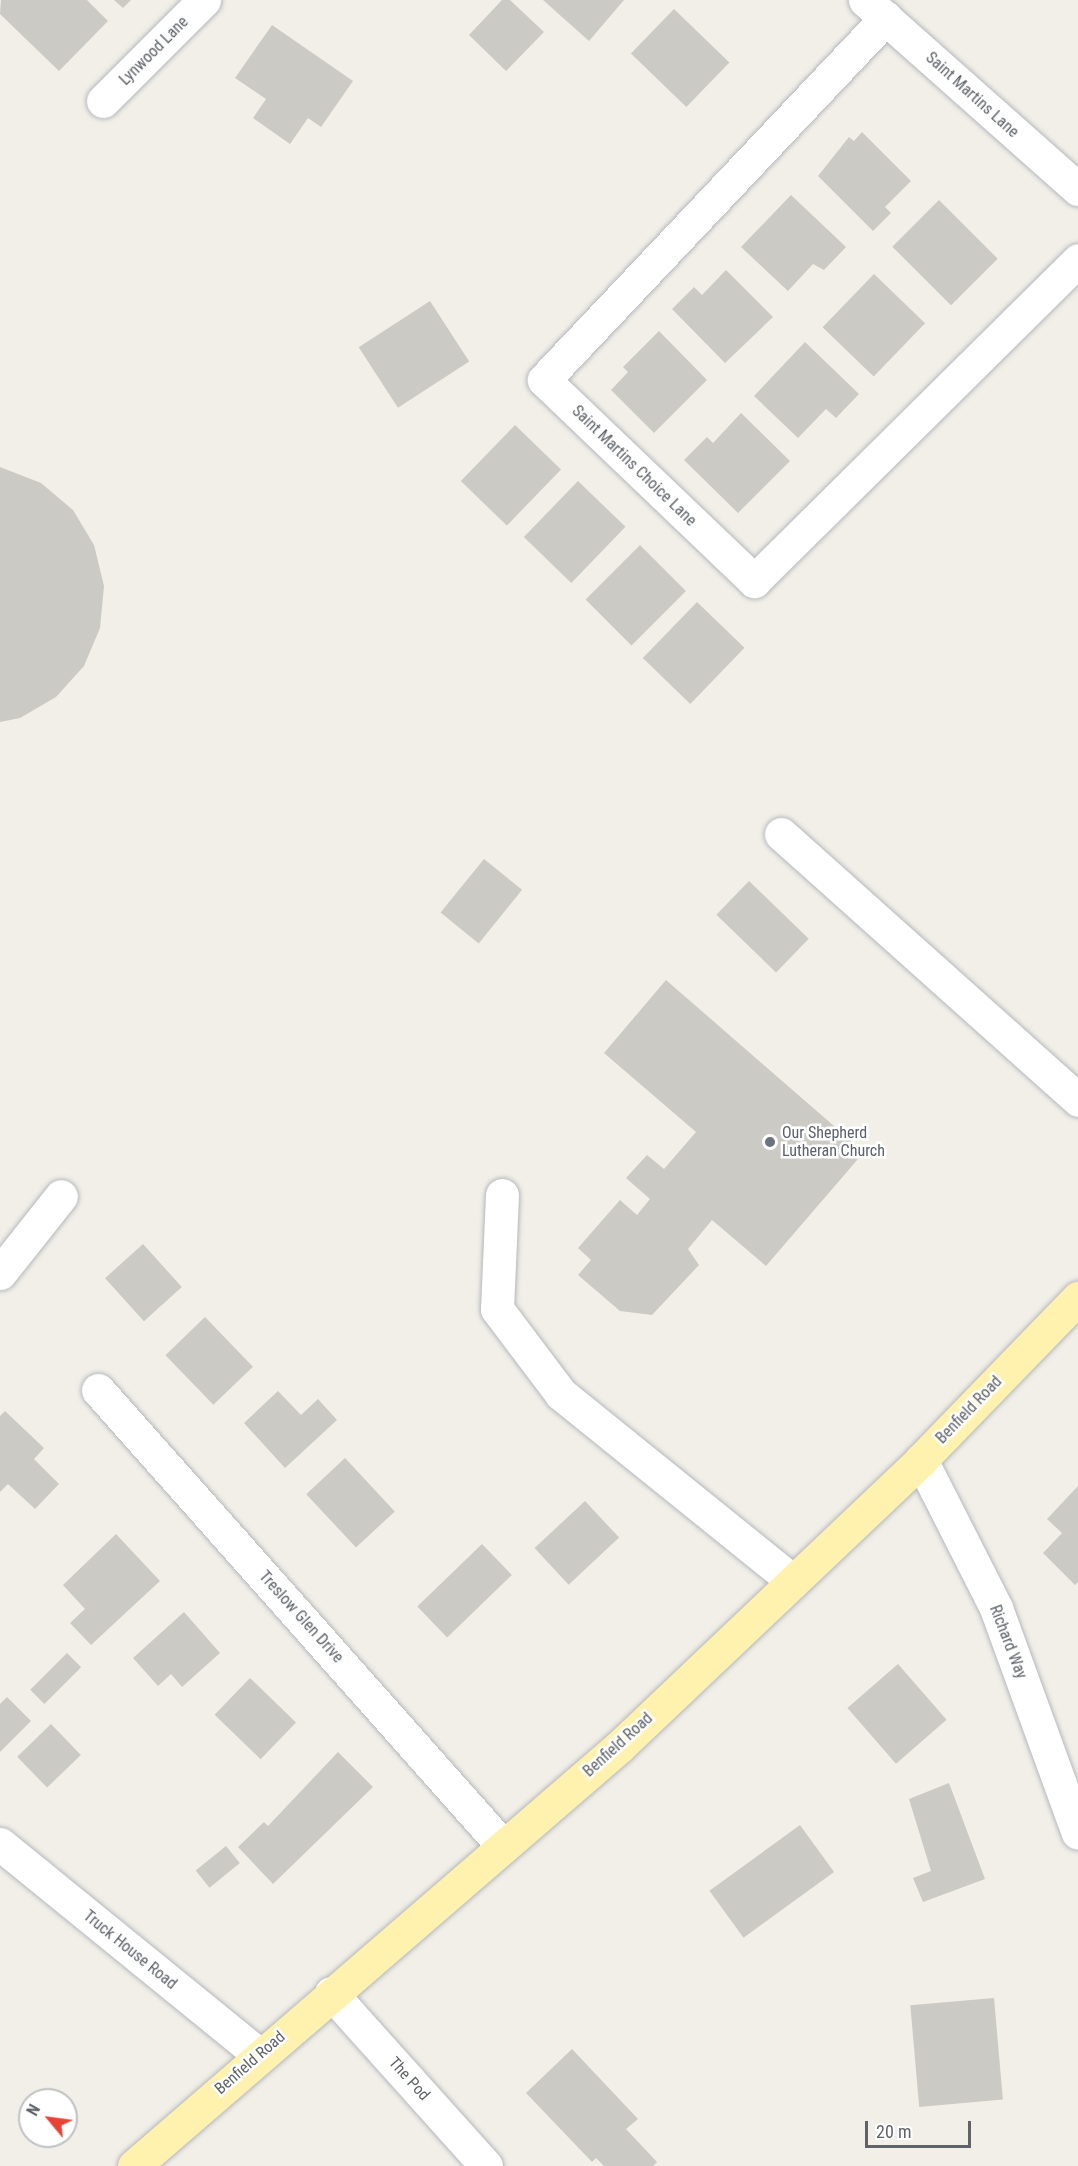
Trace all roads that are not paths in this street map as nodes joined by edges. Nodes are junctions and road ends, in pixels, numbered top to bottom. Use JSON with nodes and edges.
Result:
{"nodes":[{"id":1,"x":204,"y":0,"type":"edge"},
{"id":2,"x":876,"y":9,"type":"edge"},
{"id":3,"x":103,"y":101,"type":"dead end"},
{"id":4,"x":1078,"y":189,"type":"edge"},
{"id":5,"x":1078,"y":260,"type":"edge"},
{"id":6,"x":781,"y":834,"type":"dead end"},
{"id":7,"x":1078,"y":1100,"type":"edge"},
{"id":8,"x":502,"y":1195,"type":"dead end"},
{"id":9,"x":61,"y":1196,"type":"dead end"},
{"id":10,"x":0,"y":1273,"type":"edge"},
{"id":11,"x":1078,"y":1298,"type":"edge"},
{"id":12,"x":98,"y":1390,"type":"dead end"},
{"id":13,"x":921,"y":1460,"type":"junction"},
{"id":14,"x":793,"y":1581,"type":"junction"},
{"id":15,"x":1078,"y":1833,"type":"edge"},
{"id":16,"x":0,"y":1845,"type":"edge"},
{"id":17,"x":502,"y":1845,"type":"junction"},
{"id":18,"x":331,"y":1993,"type":"junction"},
{"id":19,"x":260,"y":2055,"type":"junction"},
{"id":20,"x":134,"y":2166,"type":"edge"},
{"id":21,"x":486,"y":2166,"type":"edge"}],
"edges":[{"from":1,"to":3,"type":"street","name":"Lynwood Lane"},
{"from":2,"to":4,"type":"street","name":"Saint Martins Lane"},
{"from":2,"to":5,"type":"street","name":"Saint Martins Choice Lane"},
{"from":6,"to":7,"type":"street"},
{"from":8,"to":14,"type":"street"},
{"from":9,"to":10,"type":"street"},
{"from":11,"to":13,"type":"main road","name":"Benfield Road"},
{"from":12,"to":17,"type":"street","name":"Treslow Glen Drive"},
{"from":13,"to":14,"type":"main road","name":"Benfield Road"},
{"from":13,"to":15,"type":"street","name":"Richard Way"},
{"from":14,"to":17,"type":"main road","name":"Benfield Road"},
{"from":16,"to":19,"type":"street","name":"Truck House Road"},
{"from":17,"to":18,"type":"main road","name":"Benfield Road"},
{"from":18,"to":19,"type":"main road","name":"Benfield Road"},
{"from":18,"to":21,"type":"street","name":"The Pod"},
{"from":19,"to":20,"type":"main road","name":"Benfield Road"}]}
